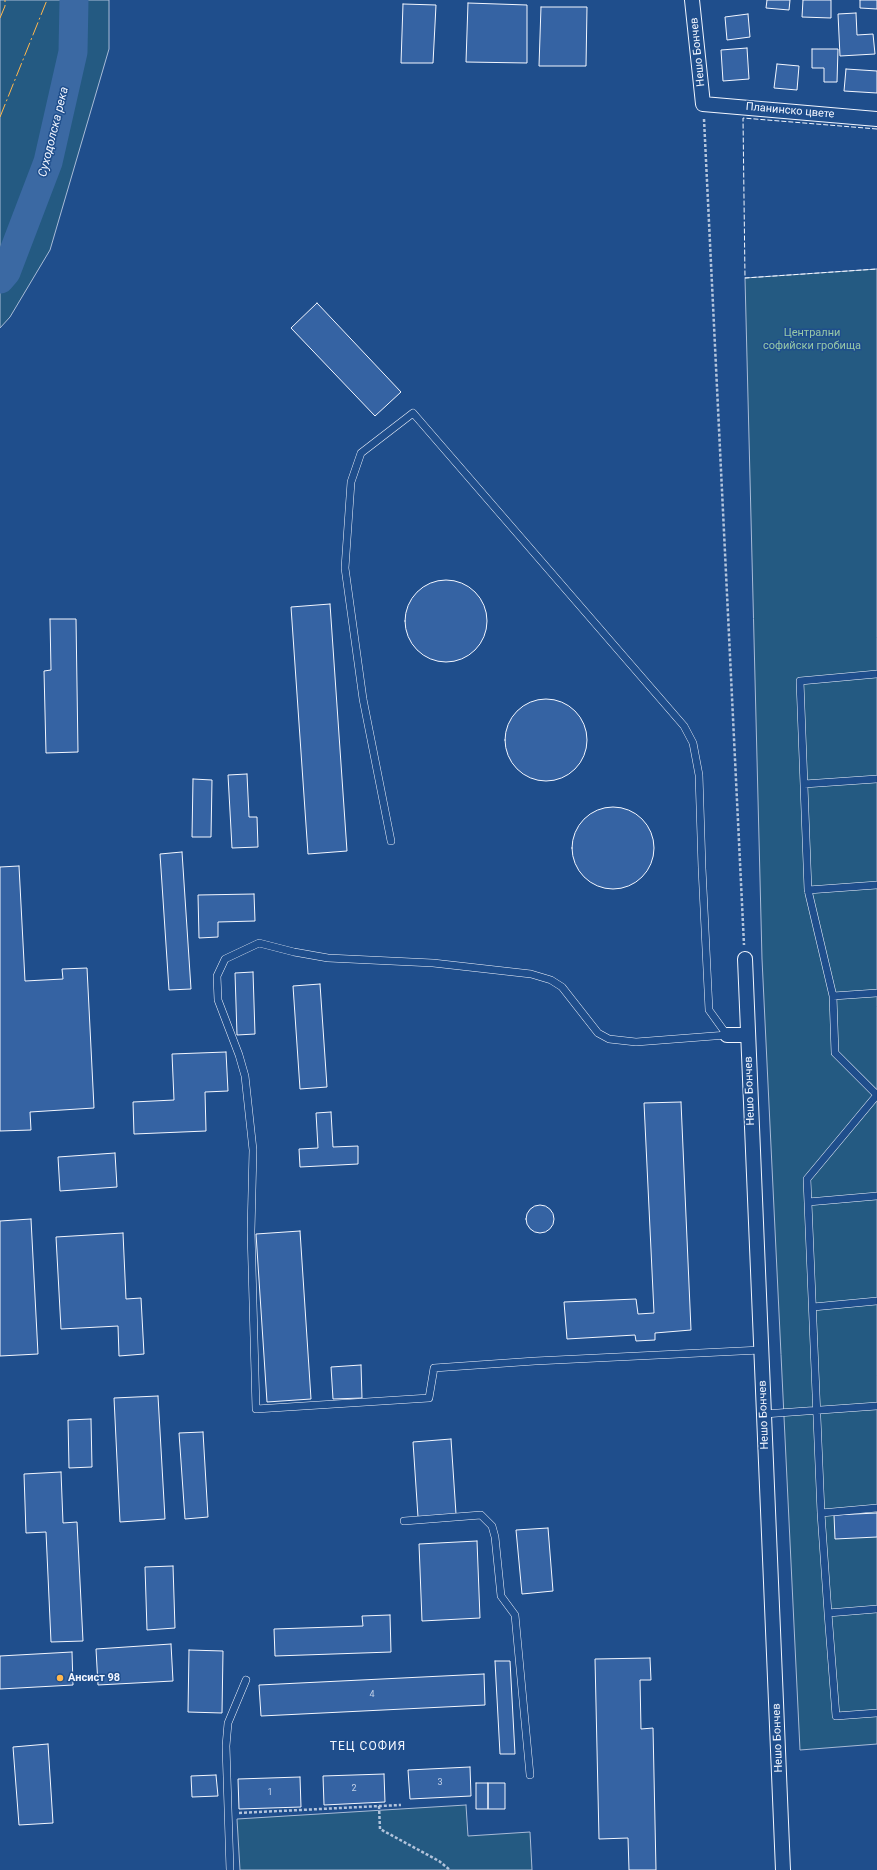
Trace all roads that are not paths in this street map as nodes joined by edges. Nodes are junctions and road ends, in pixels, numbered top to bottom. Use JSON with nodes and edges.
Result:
{"nodes":[{"id":1,"x":692,"y":0,"type":"edge"},
{"id":2,"x":703,"y":104,"type":"joint"},
{"id":3,"x":877,"y":119,"type":"edge"},
{"id":4,"x":877,"y":674,"type":"edge"},
{"id":5,"x":877,"y":779,"type":"edge"},
{"id":6,"x":804,"y":784,"type":"junction"},
{"id":7,"x":391,"y":841,"type":"dead end"},
{"id":8,"x":877,"y":885,"type":"edge"},
{"id":9,"x":808,"y":890,"type":"junction"},
{"id":10,"x":745,"y":959,"type":"road end"},
{"id":11,"x":877,"y":993,"type":"edge"},
{"id":12,"x":833,"y":996,"type":"junction"},
{"id":13,"x":727,"y":1035,"type":"junction"},
{"id":14,"x":748,"y":1035,"type":"junction"},
{"id":15,"x":877,"y":1095,"type":"edge"},
{"id":16,"x":877,"y":1196,"type":"edge"},
{"id":17,"x":808,"y":1202,"type":"junction"},
{"id":18,"x":877,"y":1301,"type":"edge"},
{"id":19,"x":813,"y":1307,"type":"junction"},
{"id":20,"x":761,"y":1350,"type":"junction"},
{"id":21,"x":877,"y":1406,"type":"edge"},
{"id":22,"x":816,"y":1411,"type":"junction"},
{"id":23,"x":764,"y":1414,"type":"junction"},
{"id":24,"x":877,"y":1508,"type":"edge"},
{"id":25,"x":821,"y":1513,"type":"junction"},
{"id":26,"x":404,"y":1521,"type":"dead end"},
{"id":27,"x":877,"y":1609,"type":"edge"},
{"id":28,"x":828,"y":1613,"type":"junction"},
{"id":29,"x":246,"y":1680,"type":"dead end"},
{"id":30,"x":877,"y":1713,"type":"edge"},
{"id":31,"x":530,"y":1775,"type":"dead end"},
{"id":32,"x":230,"y":1870,"type":"edge"},
{"id":33,"x":783,"y":1870,"type":"edge"}],
"edges":[{"from":1,"to":2,"type":"street","name":"Нешо Бончев"},
{"from":2,"to":3,"type":"street","name":"Планинско цвете"},
{"from":4,"to":6,"type":"lane"},
{"from":5,"to":6,"type":"lane"},
{"from":6,"to":9,"type":"lane"},
{"from":7,"to":13,"type":"lane"},
{"from":8,"to":9,"type":"lane"},
{"from":9,"to":12,"type":"lane"},
{"from":10,"to":14,"type":"street","name":"Нешо Бончев"},
{"from":11,"to":12,"type":"lane"},
{"from":12,"to":15,"type":"lane"},
{"from":13,"to":14,"type":"street"},
{"from":13,"to":20,"type":"lane"},
{"from":14,"to":20,"type":"street","name":"Нешо Бончев"},
{"from":15,"to":17,"type":"lane"},
{"from":16,"to":17,"type":"lane"},
{"from":17,"to":19,"type":"lane"},
{"from":18,"to":19,"type":"lane"},
{"from":19,"to":22,"type":"lane"},
{"from":20,"to":23,"type":"street","name":"Нешо Бончев"},
{"from":21,"to":22,"type":"lane"},
{"from":22,"to":23,"type":"lane"},
{"from":22,"to":25,"type":"lane"},
{"from":23,"to":33,"type":"street","name":"Нешо Бончев"},
{"from":24,"to":25,"type":"lane"},
{"from":25,"to":28,"type":"lane"},
{"from":26,"to":31,"type":"lane"},
{"from":27,"to":28,"type":"lane"},
{"from":28,"to":30,"type":"lane"},
{"from":29,"to":32,"type":"lane"}]}
